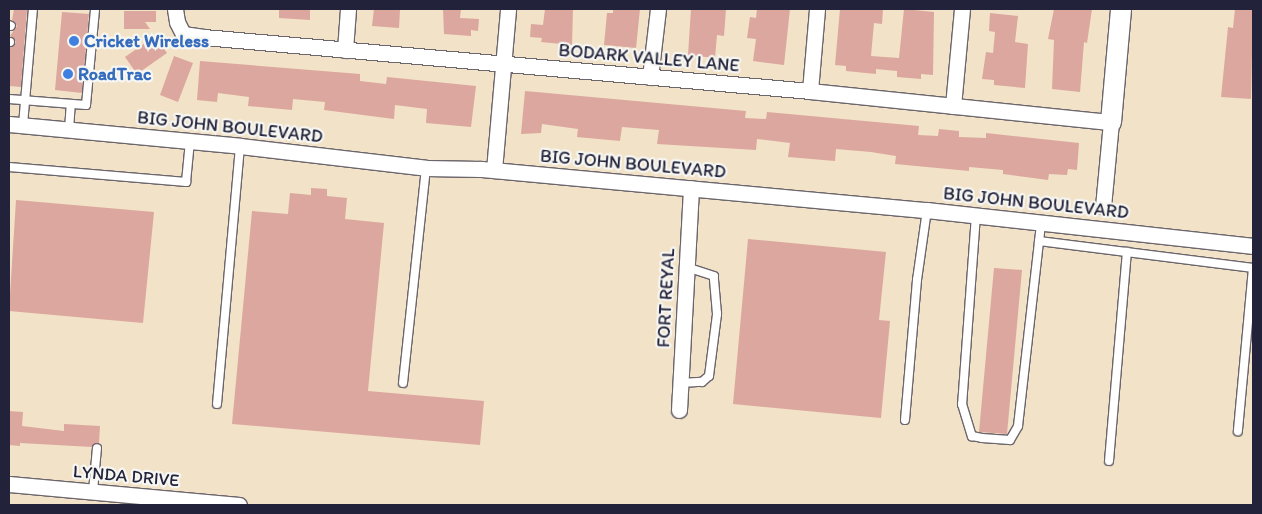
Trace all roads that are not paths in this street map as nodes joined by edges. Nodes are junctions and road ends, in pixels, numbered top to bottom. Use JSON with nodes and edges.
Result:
{"nodes":[{"id":1,"x":33,"y":9,"type":"edge"},
{"id":2,"x":95,"y":9,"type":"edge"},
{"id":3,"x":175,"y":9,"type":"edge"},
{"id":4,"x":348,"y":9,"type":"edge"},
{"id":5,"x":508,"y":9,"type":"edge"},
{"id":6,"x":658,"y":9,"type":"edge"},
{"id":7,"x":817,"y":9,"type":"edge"},
{"id":8,"x":962,"y":9,"type":"edge"},
{"id":9,"x":1121,"y":9,"type":"edge"},
{"id":10,"x":344,"y":50,"type":"junction"},
{"id":11,"x":504,"y":64,"type":"junction"},
{"id":12,"x":650,"y":77,"type":"junction"},
{"id":13,"x":810,"y":91,"type":"junction"},
{"id":14,"x":9,"y":99,"type":"edge"},
{"id":15,"x":25,"y":100,"type":"junction"},
{"id":16,"x":71,"y":104,"type":"junction"},
{"id":17,"x":952,"y":106,"type":"junction"},
{"id":18,"x":1111,"y":122,"type":"junction"},
{"id":19,"x":16,"y":125,"type":"edge"},
{"id":20,"x":69,"y":130,"type":"junction"},
{"id":21,"x":190,"y":141,"type":"junction"},
{"id":22,"x":240,"y":146,"type":"junction"},
{"id":23,"x":9,"y":167,"type":"edge"},
{"id":24,"x":426,"y":168,"type":"junction"},
{"id":25,"x":494,"y":170,"type":"junction"},
{"id":26,"x":691,"y":188,"type":"junction"},
{"id":27,"x":1103,"y":207,"type":"dead end"},
{"id":28,"x":927,"y":210,"type":"junction"},
{"id":29,"x":976,"y":216,"type":"junction"},
{"id":30,"x":1041,"y":223,"type":"junction"},
{"id":31,"x":1038,"y":241,"type":"junction"},
{"id":32,"x":1253,"y":246,"type":"edge"},
{"id":33,"x":1127,"y":252,"type":"junction"},
{"id":34,"x":686,"y":267,"type":"junction"},
{"id":35,"x":403,"y":383,"type":"dead end"},
{"id":36,"x":680,"y":383,"type":"junction"},
{"id":37,"x":217,"y":404,"type":"dead end"},
{"id":38,"x":678,"y":410,"type":"dead end"},
{"id":39,"x":905,"y":420,"type":"dead end"},
{"id":40,"x":1238,"y":431,"type":"dead end"},
{"id":41,"x":97,"y":448,"type":"dead end"},
{"id":42,"x":1109,"y":461,"type":"dead end"},
{"id":43,"x":9,"y":484,"type":"edge"},
{"id":44,"x":93,"y":491,"type":"junction"},
{"id":45,"x":240,"y":505,"type":"edge"}],
"edges":[{"from":1,"to":15,"type":"lane"},
{"from":2,"to":16,"type":"lane"},
{"from":3,"to":10,"type":"street","name":"BODARK VALLEY LANE"},
{"from":4,"to":10,"type":"street"},
{"from":5,"to":11,"type":"street"},
{"from":6,"to":12,"type":"street"},
{"from":7,"to":13,"type":"street"},
{"from":8,"to":17,"type":"street"},
{"from":9,"to":18,"type":"street"},
{"from":10,"to":11,"type":"street","name":"BODARK VALLEY LANE"},
{"from":11,"to":12,"type":"street","name":"BODARK VALLEY LANE"},
{"from":11,"to":25,"type":"street"},
{"from":12,"to":13,"type":"street","name":"BODARK VALLEY LANE"},
{"from":13,"to":17,"type":"street","name":"BODARK VALLEY LANE"},
{"from":14,"to":15,"type":"lane"},
{"from":15,"to":16,"type":"lane"},
{"from":15,"to":19,"type":"lane"},
{"from":16,"to":20,"type":"lane"},
{"from":17,"to":18,"type":"street","name":"BODARK VALLEY LANE"},
{"from":18,"to":27,"type":"street"},
{"from":19,"to":20,"type":"street","name":"BIG JOHN BOULEVARD"},
{"from":20,"to":21,"type":"street","name":"BIG JOHN BOULEVARD"},
{"from":21,"to":22,"type":"street","name":"BIG JOHN BOULEVARD"},
{"from":21,"to":23,"type":"lane"},
{"from":22,"to":24,"type":"street","name":"BIG JOHN BOULEVARD"},
{"from":22,"to":37,"type":"lane"},
{"from":24,"to":25,"type":"street","name":"BIG JOHN BOULEVARD"},
{"from":24,"to":35,"type":"lane"},
{"from":25,"to":26,"type":"street","name":"BIG JOHN BOULEVARD"},
{"from":26,"to":28,"type":"street","name":"BIG JOHN BOULEVARD"},
{"from":26,"to":34,"type":"street","name":"FORT REYAL"},
{"from":28,"to":29,"type":"street","name":"BIG JOHN BOULEVARD"},
{"from":28,"to":39,"type":"lane"},
{"from":29,"to":30,"type":"street","name":"BIG JOHN BOULEVARD"},
{"from":29,"to":31,"type":"lane"},
{"from":30,"to":31,"type":"lane"},
{"from":30,"to":32,"type":"street","name":"BIG JOHN BOULEVARD"},
{"from":31,"to":33,"type":"lane"},
{"from":33,"to":40,"type":"lane"},
{"from":33,"to":42,"type":"lane"},
{"from":34,"to":36,"type":"street","name":"FORT REYAL"},
{"from":34,"to":36,"type":"lane"},
{"from":36,"to":38,"type":"street","name":"FORT REYAL"},
{"from":41,"to":44,"type":"lane"},
{"from":43,"to":44,"type":"street","name":"LYNDA DRIVE"},
{"from":44,"to":45,"type":"street","name":"LYNDA DRIVE"}]}
